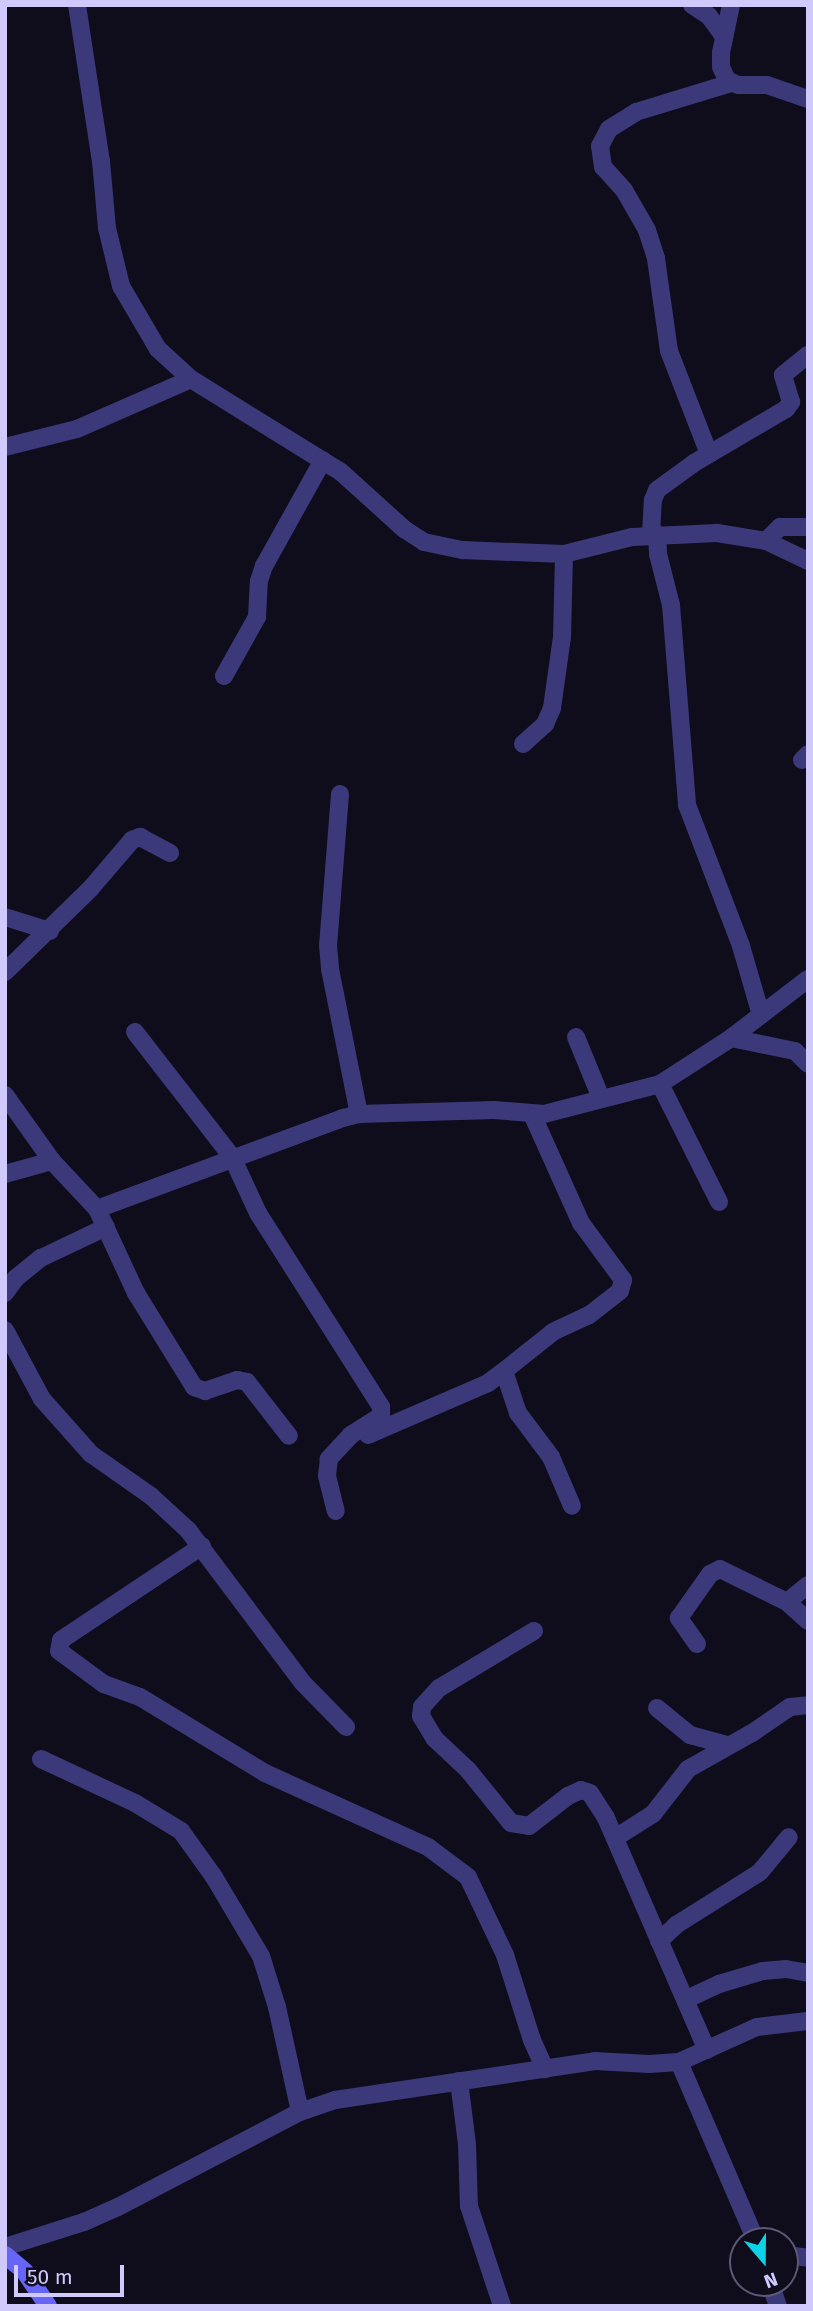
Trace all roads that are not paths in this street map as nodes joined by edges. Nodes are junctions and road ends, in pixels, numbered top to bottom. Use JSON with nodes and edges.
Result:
{"nodes":[{"id":1,"x":77,"y":5,"type":"edge"},
{"id":2,"x":692,"y":5,"type":"edge"},
{"id":3,"x":732,"y":5,"type":"edge"},
{"id":4,"x":724,"y":37,"type":"junction"},
{"id":5,"x":731,"y":83,"type":"junction"},
{"id":6,"x":808,"y":99,"type":"edge"},
{"id":7,"x":808,"y":355,"type":"edge"},
{"id":8,"x":191,"y":379,"type":"junction"},
{"id":9,"x":5,"y":447,"type":"edge"},
{"id":10,"x":709,"y":454,"type":"junction"},
{"id":11,"x":323,"y":460,"type":"junction"},
{"id":12,"x":808,"y":527,"type":"edge"},
{"id":13,"x":654,"y":535,"type":"junction"},
{"id":14,"x":766,"y":541,"type":"junction"},
{"id":15,"x":564,"y":554,"type":"junction"},
{"id":16,"x":808,"y":561,"type":"edge"},
{"id":17,"x":224,"y":676,"type":"dead end"},
{"id":18,"x":523,"y":744,"type":"dead end"},
{"id":19,"x":340,"y":794,"type":"dead end"},
{"id":20,"x":170,"y":853,"type":"dead end"},
{"id":21,"x":5,"y":918,"type":"edge"},
{"id":22,"x":50,"y":931,"type":"junction"},
{"id":23,"x":5,"y":972,"type":"edge"},
{"id":24,"x":808,"y":979,"type":"edge"},
{"id":25,"x":761,"y":1014,"type":"junction"},
{"id":26,"x":135,"y":1032,"type":"dead end"},
{"id":27,"x":576,"y":1037,"type":"dead end"},
{"id":28,"x":731,"y":1038,"type":"junction"},
{"id":29,"x":808,"y":1063,"type":"edge"},
{"id":30,"x":660,"y":1084,"type":"junction"},
{"id":31,"x":5,"y":1095,"type":"edge"},
{"id":32,"x":601,"y":1098,"type":"junction"},
{"id":33,"x":359,"y":1114,"type":"junction"},
{"id":34,"x":532,"y":1114,"type":"junction"},
{"id":35,"x":232,"y":1157,"type":"junction"},
{"id":36,"x":52,"y":1161,"type":"junction"},
{"id":37,"x":5,"y":1174,"type":"edge"},
{"id":38,"x":719,"y":1202,"type":"dead end"},
{"id":39,"x":97,"y":1209,"type":"junction"},
{"id":40,"x":106,"y":1227,"type":"junction"},
{"id":41,"x":5,"y":1293,"type":"edge"},
{"id":42,"x":5,"y":1330,"type":"edge"},
{"id":43,"x":504,"y":1371,"type":"junction"},
{"id":44,"x":289,"y":1436,"type":"dead end"},
{"id":45,"x":337,"y":1448,"type":"junction"},
{"id":46,"x":572,"y":1506,"type":"dead end"},
{"id":47,"x":336,"y":1511,"type":"dead end"},
{"id":48,"x":202,"y":1546,"type":"junction"},
{"id":49,"x":808,"y":1585,"type":"edge"},
{"id":50,"x":787,"y":1602,"type":"junction"},
{"id":51,"x":808,"y":1621,"type":"edge"},
{"id":52,"x":534,"y":1631,"type":"dead end"},
{"id":53,"x":697,"y":1644,"type":"dead end"},
{"id":54,"x":808,"y":1705,"type":"edge"},
{"id":55,"x":657,"y":1708,"type":"dead end"},
{"id":56,"x":346,"y":1727,"type":"dead end"},
{"id":57,"x":727,"y":1745,"type":"junction"},
{"id":58,"x":41,"y":1759,"type":"dead end"},
{"id":59,"x":789,"y":1837,"type":"dead end"},
{"id":60,"x":615,"y":1838,"type":"junction"},
{"id":61,"x":659,"y":1941,"type":"junction"},
{"id":62,"x":808,"y":1973,"type":"edge"},
{"id":63,"x":687,"y":1999,"type":"junction"},
{"id":64,"x":808,"y":2021,"type":"edge"},
{"id":65,"x":707,"y":2050,"type":"junction"},
{"id":66,"x":679,"y":2062,"type":"junction"},
{"id":67,"x":545,"y":2069,"type":"junction"},
{"id":68,"x":459,"y":2081,"type":"junction"},
{"id":69,"x":300,"y":2112,"type":"junction"},
{"id":70,"x":750,"y":2227,"type":"edge"},
{"id":71,"x":5,"y":2247,"type":"edge"},
{"id":72,"x":5,"y":2255,"type":"edge"},
{"id":73,"x":48,"y":2306,"type":"edge"},
{"id":74,"x":502,"y":2306,"type":"edge"}],
"edges":[{"from":1,"to":8,"type":"street"},
{"from":2,"to":4,"type":"street"},
{"from":3,"to":4,"type":"street"},
{"from":4,"to":5,"type":"street"},
{"from":5,"to":6,"type":"street"},
{"from":5,"to":10,"type":"street"},
{"from":7,"to":10,"type":"street"},
{"from":8,"to":9,"type":"street"},
{"from":8,"to":11,"type":"street"},
{"from":10,"to":13,"type":"street"},
{"from":11,"to":15,"type":"street"},
{"from":11,"to":17,"type":"street"},
{"from":12,"to":14,"type":"street"},
{"from":13,"to":14,"type":"street"},
{"from":13,"to":15,"type":"street"},
{"from":13,"to":25,"type":"street"},
{"from":14,"to":16,"type":"street"},
{"from":15,"to":18,"type":"street"},
{"from":19,"to":33,"type":"street"},
{"from":20,"to":22,"type":"street"},
{"from":21,"to":22,"type":"street"},
{"from":22,"to":23,"type":"street"},
{"from":24,"to":25,"type":"street"},
{"from":25,"to":28,"type":"street"},
{"from":26,"to":35,"type":"street"},
{"from":27,"to":32,"type":"street"},
{"from":28,"to":29,"type":"street"},
{"from":28,"to":30,"type":"street"},
{"from":30,"to":32,"type":"street"},
{"from":30,"to":38,"type":"street"},
{"from":31,"to":36,"type":"street"},
{"from":32,"to":34,"type":"street"},
{"from":33,"to":34,"type":"street"},
{"from":33,"to":35,"type":"street"},
{"from":34,"to":43,"type":"street"},
{"from":35,"to":39,"type":"street"},
{"from":35,"to":45,"type":"street"},
{"from":36,"to":37,"type":"street"},
{"from":36,"to":39,"type":"street"},
{"from":39,"to":40,"type":"street"},
{"from":40,"to":41,"type":"street"},
{"from":40,"to":44,"type":"street"},
{"from":42,"to":48,"type":"street"},
{"from":43,"to":45,"type":"street"},
{"from":43,"to":46,"type":"street"},
{"from":45,"to":47,"type":"street"},
{"from":48,"to":56,"type":"street"},
{"from":48,"to":67,"type":"street"},
{"from":49,"to":50,"type":"street"},
{"from":50,"to":51,"type":"street"},
{"from":50,"to":53,"type":"street"},
{"from":52,"to":60,"type":"street"},
{"from":54,"to":57,"type":"street"},
{"from":55,"to":57,"type":"street"},
{"from":57,"to":60,"type":"street"},
{"from":58,"to":69,"type":"street"},
{"from":59,"to":61,"type":"street"},
{"from":60,"to":61,"type":"street"},
{"from":61,"to":63,"type":"street"},
{"from":62,"to":63,"type":"street"},
{"from":63,"to":65,"type":"street"},
{"from":64,"to":65,"type":"street"},
{"from":65,"to":66,"type":"street"},
{"from":66,"to":67,"type":"street"},
{"from":66,"to":70,"type":"street"},
{"from":67,"to":68,"type":"street"},
{"from":68,"to":69,"type":"street"},
{"from":68,"to":74,"type":"street"},
{"from":69,"to":71,"type":"street"},
{"from":72,"to":73,"type":"street"}]}
